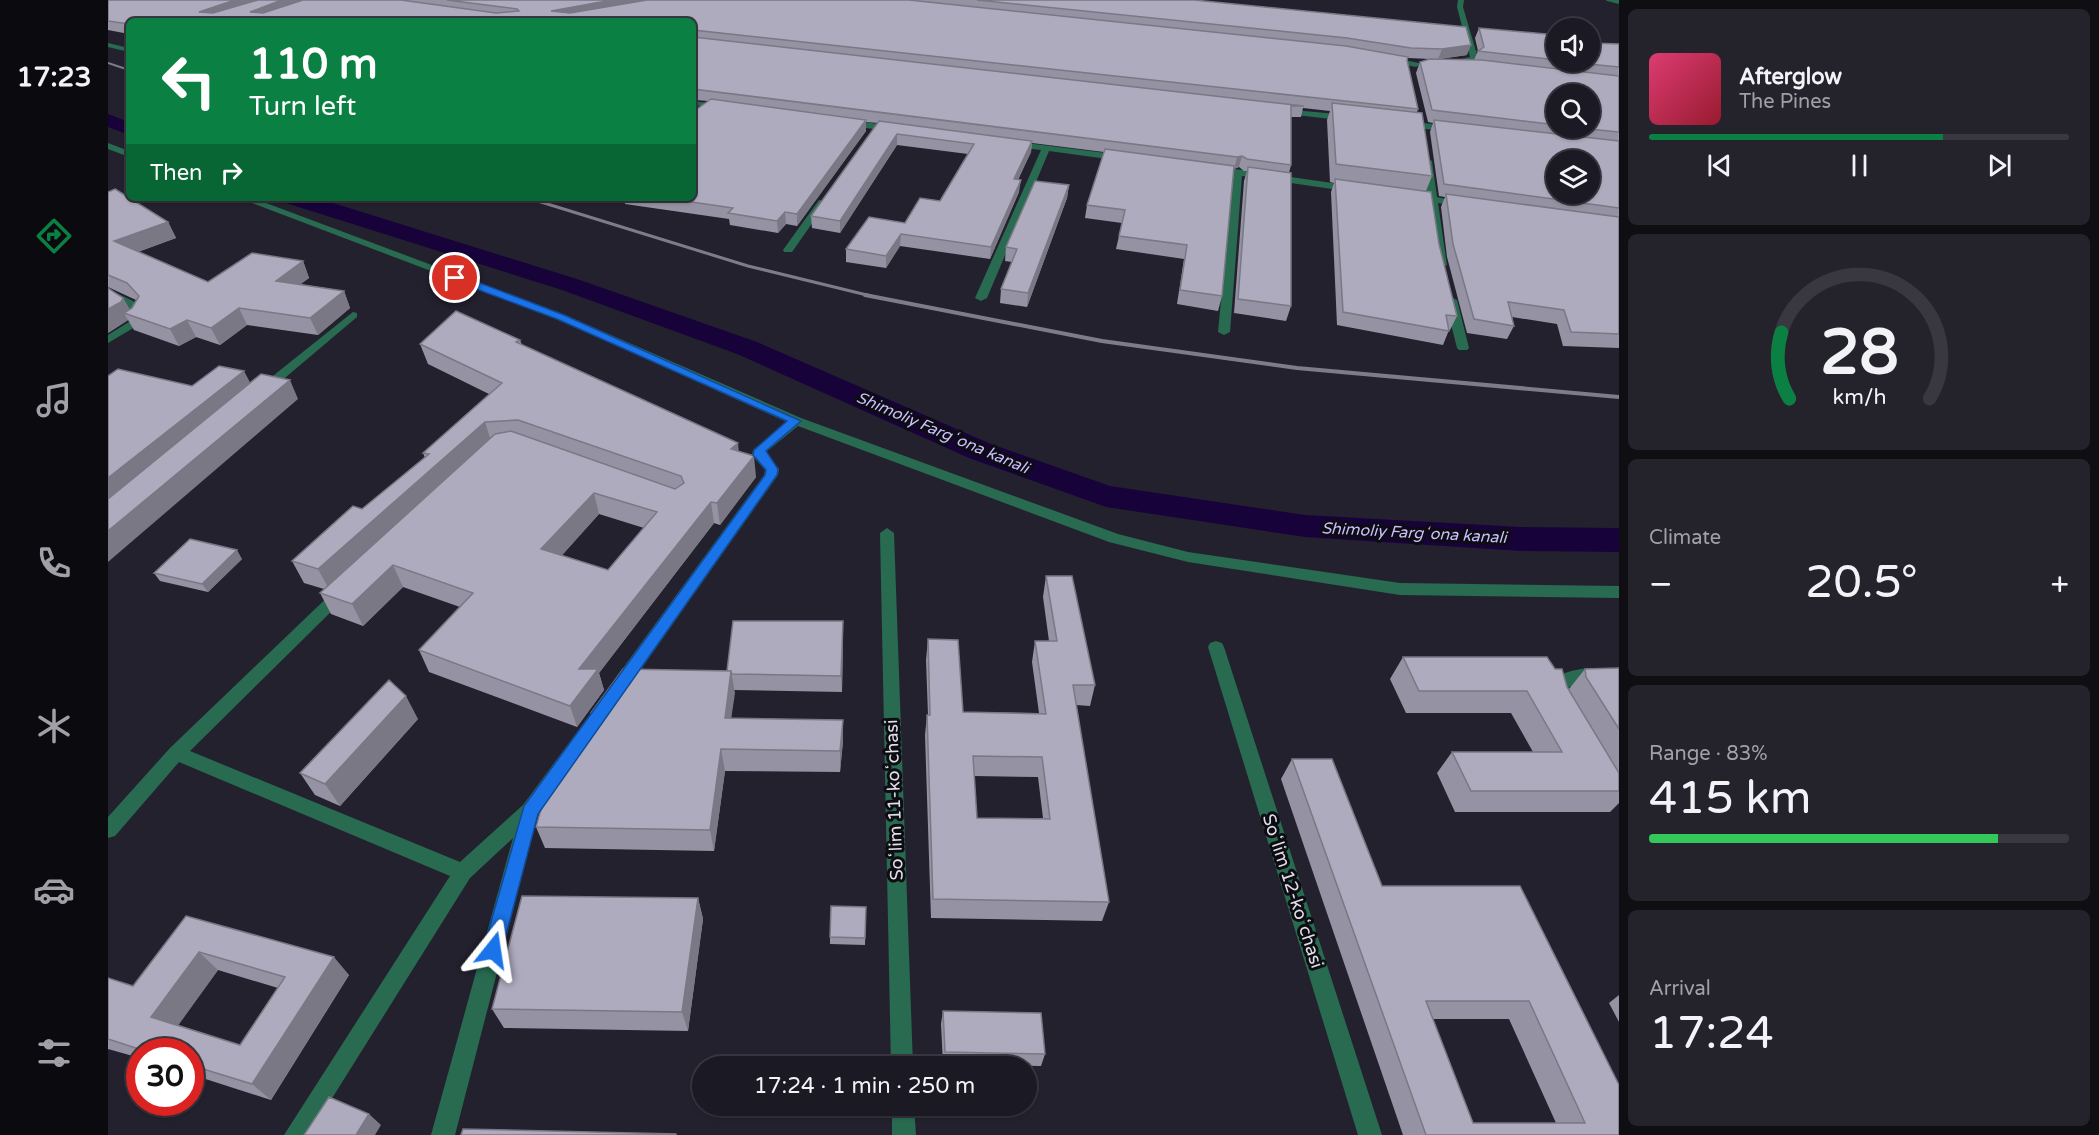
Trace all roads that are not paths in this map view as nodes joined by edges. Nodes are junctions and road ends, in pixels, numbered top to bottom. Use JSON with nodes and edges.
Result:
{"nodes":[{"id":1,"x":1461,"y":0,"type":"edge"},
{"id":2,"x":1609,"y":0,"type":"edge"},
{"id":3,"x":1619,"y":2,"type":"edge"},
{"id":4,"x":108,"y":45,"type":"edge"},
{"id":5,"x":126,"y":49,"type":"edge"},
{"id":6,"x":1384,"y":58,"type":"edge"},
{"id":7,"x":1426,"y":64,"type":"edge"},
{"id":8,"x":1438,"y":64,"type":"edge"},
{"id":9,"x":1449,"y":64,"type":"junction"},
{"id":10,"x":1416,"y":65,"type":"junction"},
{"id":11,"x":1471,"y":67,"type":"edge"},
{"id":12,"x":1409,"y":75,"type":"edge"},
{"id":13,"x":696,"y":103,"type":"edge"},
{"id":14,"x":709,"y":105,"type":"junction"},
{"id":15,"x":731,"y":108,"type":"edge"},
{"id":16,"x":1276,"y":110,"type":"edge"},
{"id":17,"x":701,"y":112,"type":"edge"},
{"id":18,"x":1420,"y":116,"type":"edge"},
{"id":19,"x":1355,"y":118,"type":"edge"},
{"id":20,"x":843,"y":122,"type":"edge"},
{"id":21,"x":1389,"y":122,"type":"edge"},
{"id":22,"x":876,"y":126,"type":"junction"},
{"id":23,"x":1422,"y":130,"type":"junction"},
{"id":24,"x":910,"y":131,"type":"edge"},
{"id":25,"x":1467,"y":131,"type":"edge"},
{"id":26,"x":869,"y":136,"type":"edge"},
{"id":27,"x":1000,"y":142,"type":"edge"},
{"id":28,"x":108,"y":146,"type":"edge"},
{"id":29,"x":1046,"y":148,"type":"junction"},
{"id":30,"x":126,"y":153,"type":"edge"},
{"id":31,"x":1425,"y":154,"type":"edge"},
{"id":32,"x":1136,"y":159,"type":"edge"},
{"id":33,"x":1204,"y":168,"type":"edge"},
{"id":34,"x":1238,"y":172,"type":"junction"},
{"id":35,"x":1365,"y":190,"type":"edge"},
{"id":36,"x":829,"y":193,"type":"edge"},
{"id":37,"x":1399,"y":195,"type":"edge"},
{"id":38,"x":1434,"y":200,"type":"junction"},
{"id":39,"x":252,"y":201,"type":"edge"},
{"id":40,"x":1469,"y":205,"type":"edge"},
{"id":41,"x":788,"y":250,"type":"dead end"},
{"id":42,"x":108,"y":292,"type":"edge"},
{"id":43,"x":981,"y":298,"type":"dead end"},
{"id":44,"x":353,"y":315,"type":"dead end"},
{"id":45,"x":1224,"y":332,"type":"dead end"},
{"id":46,"x":108,"y":340,"type":"edge"},
{"id":47,"x":1463,"y":348,"type":"dead end"},
{"id":48,"x":253,"y":398,"type":"edge"},
{"id":49,"x":796,"y":421,"type":"junction"},
{"id":50,"x":887,"y":533,"type":"dead end"},
{"id":51,"x":353,"y":581,"type":"edge"},
{"id":52,"x":1619,"y":592,"type":"edge"},
{"id":53,"x":1216,"y":647,"type":"dead end"},
{"id":54,"x":1619,"y":675,"type":"edge"},
{"id":55,"x":1561,"y":707,"type":"edge"},
{"id":56,"x":176,"y":753,"type":"junction"},
{"id":57,"x":530,"y":811,"type":"junction"},
{"id":58,"x":108,"y":830,"type":"edge"},
{"id":59,"x":463,"y":872,"type":"junction"},
{"id":60,"x":902,"y":1056,"type":"edge"},
{"id":61,"x":903,"y":1116,"type":"edge"},
{"id":62,"x":296,"y":1135,"type":"edge"},
{"id":63,"x":443,"y":1135,"type":"edge"},
{"id":64,"x":904,"y":1135,"type":"edge"},
{"id":65,"x":1370,"y":1135,"type":"edge"}],
"edges":[{"from":1,"to":9,"type":"street"},
{"from":2,"to":3,"type":"street"},
{"from":4,"to":5,"type":"street"},
{"from":6,"to":10,"type":"street"},
{"from":7,"to":10,"type":"street"},
{"from":8,"to":9,"type":"street"},
{"from":9,"to":11,"type":"street"},
{"from":10,"to":12,"type":"street"},
{"from":13,"to":14,"type":"street"},
{"from":14,"to":15,"type":"street"},
{"from":14,"to":17,"type":"street"},
{"from":16,"to":19,"type":"street"},
{"from":18,"to":23,"type":"street"},
{"from":20,"to":22,"type":"street"},
{"from":21,"to":23,"type":"street"},
{"from":22,"to":24,"type":"street"},
{"from":22,"to":26,"type":"street"},
{"from":23,"to":25,"type":"street"},
{"from":27,"to":29,"type":"street"},
{"from":28,"to":30,"type":"street"},
{"from":29,"to":32,"type":"street"},
{"from":29,"to":43,"type":"street"},
{"from":31,"to":38,"type":"street"},
{"from":33,"to":34,"type":"street"},
{"from":34,"to":35,"type":"street"},
{"from":34,"to":45,"type":"street"},
{"from":36,"to":41,"type":"street"},
{"from":37,"to":38,"type":"street"},
{"from":38,"to":40,"type":"street"},
{"from":38,"to":47,"type":"street"},
{"from":39,"to":49,"type":"street"},
{"from":42,"to":46,"type":"street"},
{"from":44,"to":48,"type":"street"},
{"from":49,"to":52,"type":"street"},
{"from":49,"to":57,"type":"street"},
{"from":50,"to":60,"type":"street","name":"Soʻlim 11-koʻchasi"},
{"from":51,"to":56,"type":"street"},
{"from":53,"to":65,"type":"street","name":"Soʻlim 12-koʻchasi"},
{"from":54,"to":55,"type":"street"},
{"from":56,"to":58,"type":"street"},
{"from":56,"to":59,"type":"street"},
{"from":57,"to":59,"type":"street"},
{"from":57,"to":63,"type":"street"},
{"from":59,"to":62,"type":"street"},
{"from":61,"to":64,"type":"street"}]}
